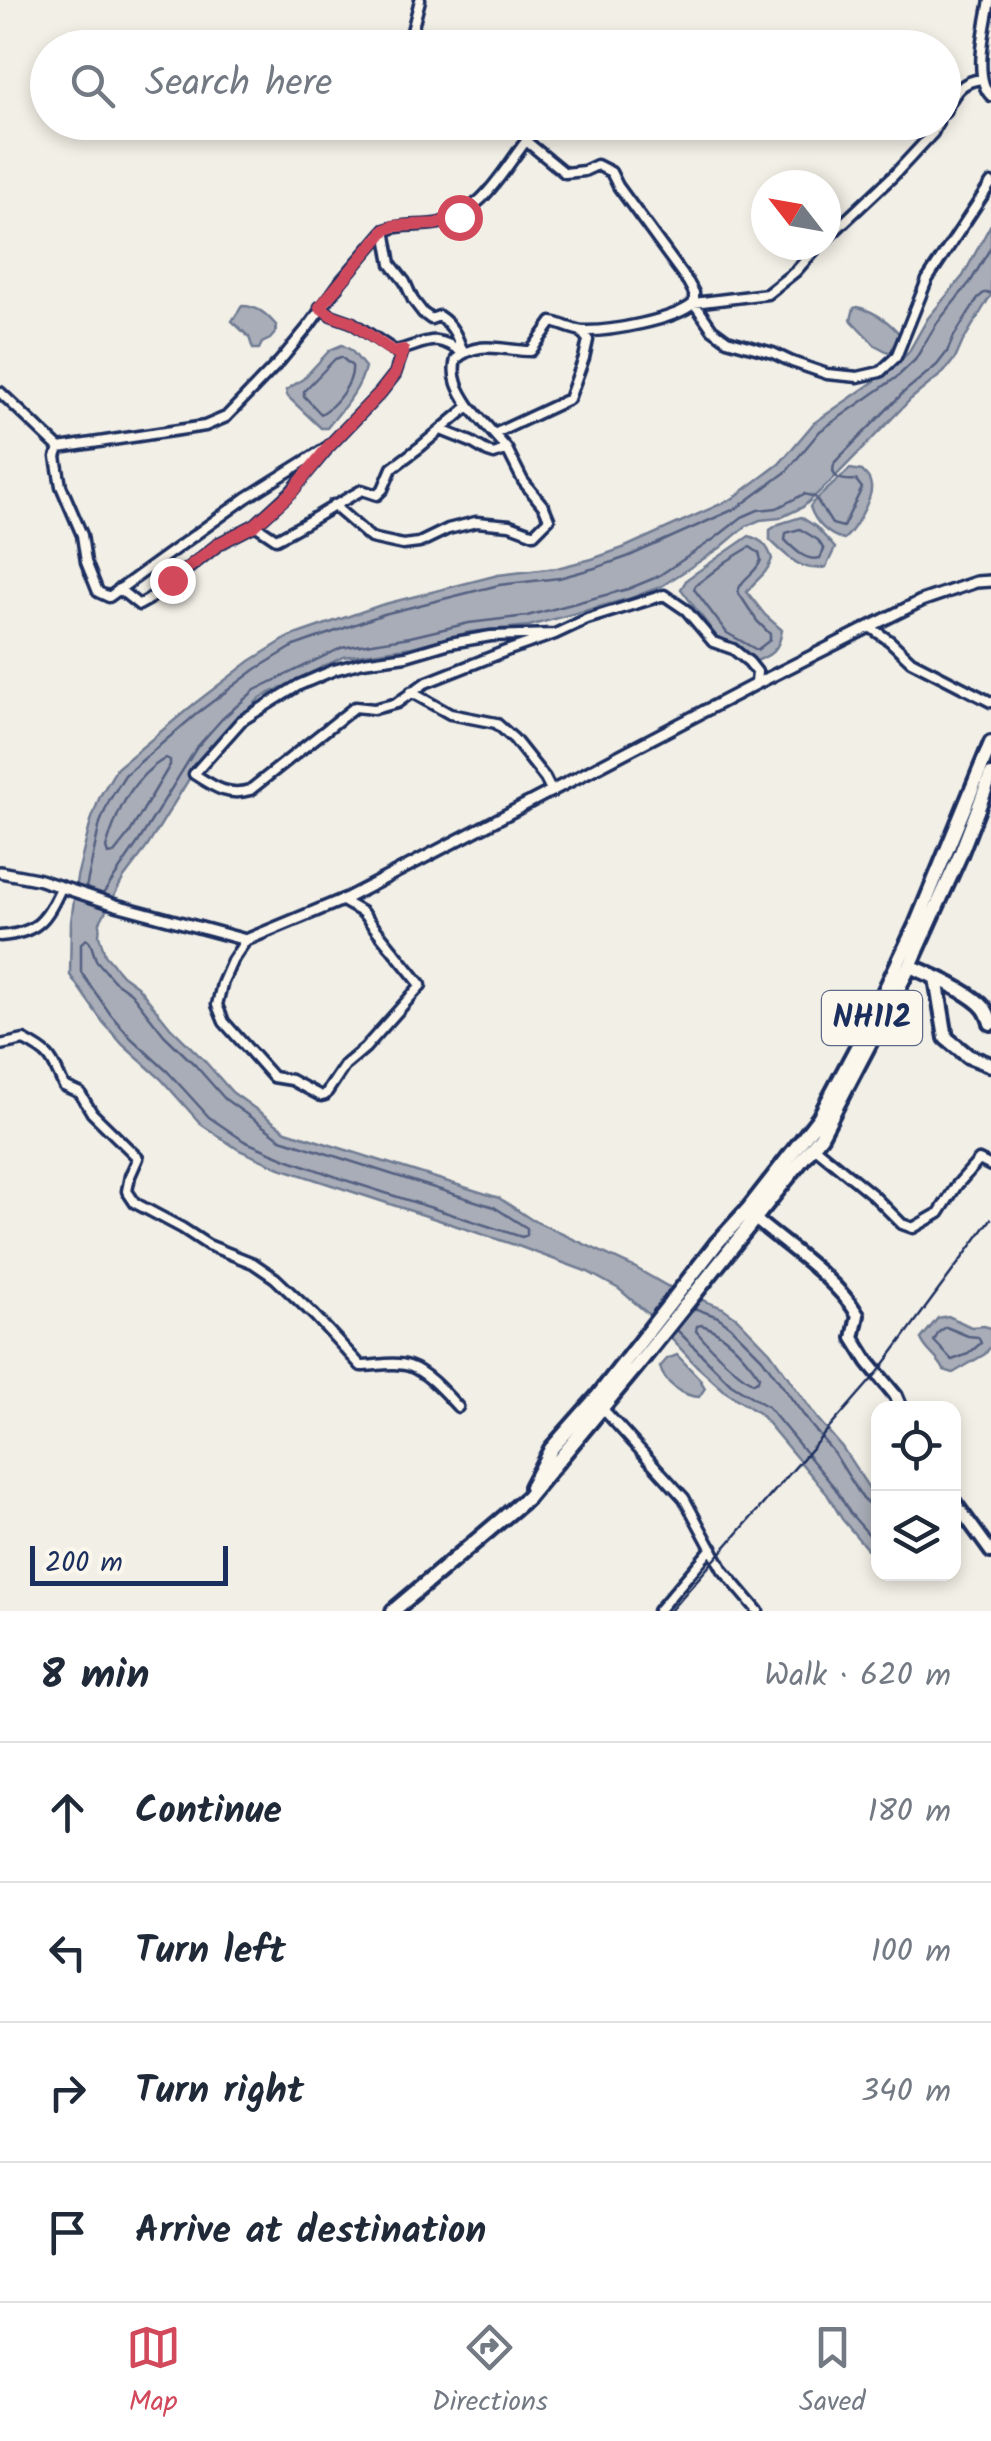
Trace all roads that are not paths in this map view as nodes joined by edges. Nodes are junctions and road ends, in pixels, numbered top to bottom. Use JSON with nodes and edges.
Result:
{"nodes":[{"id":1,"x":420,"y":0,"type":"edge"},
{"id":2,"x":990,"y":0,"type":"edge"},
{"id":3,"x":412,"y":30,"type":"edge"},
{"id":4,"x":982,"y":79,"type":"junction"},
{"id":5,"x":961,"y":86,"type":"edge"},
{"id":6,"x":991,"y":96,"type":"edge"},
{"id":7,"x":926,"y":140,"type":"edge"},
{"id":8,"x":526,"y":141,"type":"joint"},
{"id":9,"x":991,"y":183,"type":"edge"},
{"id":10,"x":841,"y":224,"type":"edge"},
{"id":11,"x":385,"y":230,"type":"junction"},
{"id":12,"x":805,"y":260,"type":"edge"},
{"id":13,"x":694,"y":303,"type":"junction"},
{"id":14,"x":320,"y":307,"type":"junction"},
{"id":15,"x":580,"y":331,"type":"junction"},
{"id":16,"x":403,"y":350,"type":"junction"},
{"id":17,"x":463,"y":353,"type":"junction"},
{"id":18,"x":0,"y":392,"type":"edge"},
{"id":19,"x":469,"y":406,"type":"junction"},
{"id":20,"x":441,"y":430,"type":"junction"},
{"id":21,"x":494,"y":434,"type":"junction"},
{"id":22,"x":329,"y":446,"type":"junction"},
{"id":23,"x":59,"y":448,"type":"junction"},
{"id":24,"x":507,"y":449,"type":"junction"},
{"id":25,"x":333,"y":506,"type":"junction"},
{"id":26,"x":255,"y":525,"type":"junction"},
{"id":27,"x":991,"y":582,"type":"edge"},
{"id":28,"x":120,"y":589,"type":"junction"},
{"id":29,"x":870,"y":627,"type":"junction"},
{"id":30,"x":555,"y":634,"type":"junction"},
{"id":31,"x":756,"y":684,"type":"junction"},
{"id":32,"x":412,"y":692,"type":"junction"},
{"id":33,"x":991,"y":702,"type":"edge"},
{"id":34,"x":991,"y":743,"type":"edge"},
{"id":35,"x":991,"y":775,"type":"edge"},
{"id":36,"x":552,"y":792,"type":"junction"},
{"id":37,"x":0,"y":872,"type":"edge"},
{"id":38,"x":62,"y":888,"type":"junction"},
{"id":39,"x":341,"y":900,"type":"junction"},
{"id":40,"x":0,"y":936,"type":"edge"},
{"id":41,"x":246,"y":940,"type":"junction"},
{"id":42,"x":910,"y":966,"type":"junction"},
{"id":43,"x":936,"y":978,"type":"junction"},
{"id":44,"x":991,"y":1023,"type":"edge"},
{"id":45,"x":0,"y":1045,"type":"edge"},
{"id":46,"x":991,"y":1065,"type":"edge"},
{"id":47,"x":813,"y":1146,"type":"junction"},
{"id":48,"x":991,"y":1166,"type":"edge"},
{"id":49,"x":755,"y":1219,"type":"junction"},
{"id":50,"x":707,"y":1268,"type":"junction"},
{"id":51,"x":632,"y":1363,"type":"junction"},
{"id":52,"x":898,"y":1401,"type":"edge"},
{"id":53,"x":458,"y":1407,"type":"dead end"},
{"id":54,"x":602,"y":1408,"type":"junction"},
{"id":55,"x":527,"y":1498,"type":"junction"},
{"id":56,"x":961,"y":1511,"type":"edge"},
{"id":57,"x":712,"y":1548,"type":"junction"},
{"id":58,"x":991,"y":1552,"type":"edge"},
{"id":59,"x":392,"y":1611,"type":"edge"},
{"id":60,"x":658,"y":1611,"type":"edge"},
{"id":61,"x":758,"y":1611,"type":"edge"}],
"edges":[{"from":1,"to":3,"type":"street"},
{"from":2,"to":4,"type":"street"},
{"from":4,"to":5,"type":"street"},
{"from":4,"to":6,"type":"street"},
{"from":7,"to":10,"type":"street"},
{"from":8,"to":11,"type":"street"},
{"from":8,"to":13,"type":"street"},
{"from":9,"to":13,"type":"street"},
{"from":11,"to":14,"type":"street"},
{"from":11,"to":17,"type":"street"},
{"from":12,"to":13,"type":"street"},
{"from":13,"to":15,"type":"street"},
{"from":14,"to":16,"type":"street"},
{"from":14,"to":23,"type":"street"},
{"from":15,"to":17,"type":"street"},
{"from":15,"to":21,"type":"street"},
{"from":16,"to":17,"type":"street"},
{"from":16,"to":22,"type":"street"},
{"from":17,"to":19,"type":"street"},
{"from":18,"to":23,"type":"street"},
{"from":19,"to":20,"type":"street"},
{"from":19,"to":21,"type":"street"},
{"from":20,"to":24,"type":"street"},
{"from":20,"to":25,"type":"street"},
{"from":21,"to":24,"type":"street"},
{"from":22,"to":26,"type":"street"},
{"from":22,"to":28,"type":"street"},
{"from":23,"to":28,"type":"street"},
{"from":24,"to":25,"type":"street"},
{"from":25,"to":26,"type":"street"},
{"from":26,"to":28,"type":"street"},
{"from":27,"to":29,"type":"street"},
{"from":29,"to":31,"type":"street"},
{"from":29,"to":33,"type":"street"},
{"from":30,"to":31,"type":"street"},
{"from":30,"to":32,"type":"street"},
{"from":30,"to":32,"type":"street"},
{"from":31,"to":36,"type":"street"},
{"from":32,"to":36,"type":"street"},
{"from":34,"to":50,"type":"highway","number":"NH112"},
{"from":35,"to":42,"type":"highway","number":"NH112"},
{"from":36,"to":39,"type":"street"},
{"from":37,"to":38,"type":"street"},
{"from":38,"to":40,"type":"street"},
{"from":38,"to":41,"type":"street"},
{"from":39,"to":41,"type":"street"},
{"from":39,"to":41,"type":"street"},
{"from":42,"to":43,"type":"highway"},
{"from":42,"to":47,"type":"highway","number":"NH112"},
{"from":43,"to":44,"type":"highway"},
{"from":43,"to":46,"type":"highway"},
{"from":45,"to":53,"type":"street"},
{"from":47,"to":48,"type":"street"},
{"from":47,"to":49,"type":"highway","number":"NH112"},
{"from":49,"to":50,"type":"highway","number":"NH112"},
{"from":49,"to":52,"type":"main road"},
{"from":50,"to":51,"type":"highway","number":"NH112"},
{"from":51,"to":54,"type":"highway","number":"NH112"},
{"from":51,"to":55,"type":"highway","number":"NH112"},
{"from":54,"to":55,"type":"highway","number":"NH112"},
{"from":54,"to":57,"type":"street"},
{"from":55,"to":59,"type":"highway","number":"NH112"},
{"from":56,"to":58,"type":"main road"},
{"from":57,"to":60,"type":"street"},
{"from":57,"to":61,"type":"street"}]}
